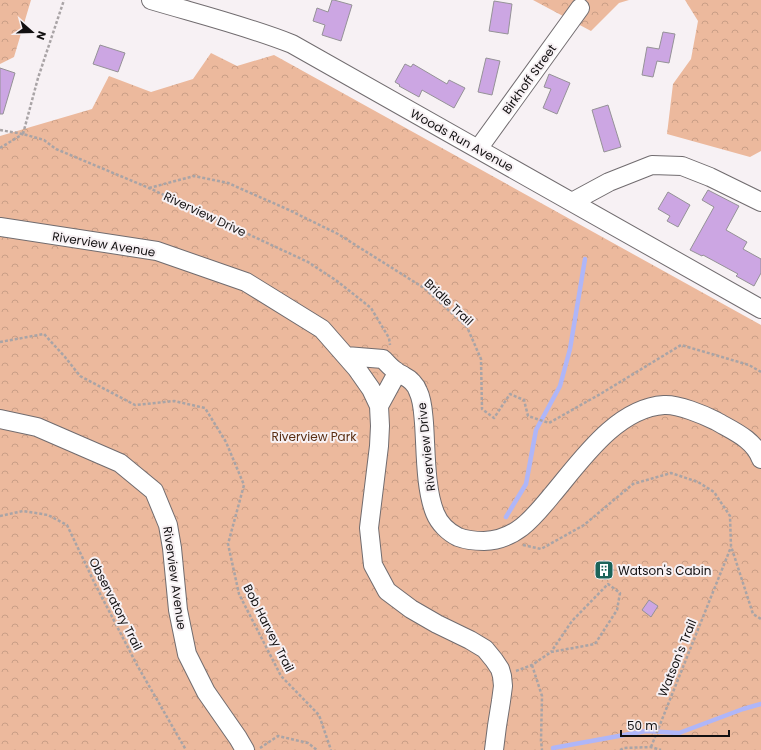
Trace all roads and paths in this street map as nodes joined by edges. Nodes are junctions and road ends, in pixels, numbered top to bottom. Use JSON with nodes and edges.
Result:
{"nodes":[{"id":1,"x":64,"y":0,"type":"edge"},
{"id":2,"x":151,"y":0,"type":"edge"},
{"id":3,"x":580,"y":8,"type":"dead end"},
{"id":4,"x":0,"y":130,"type":"edge"},
{"id":5,"x":23,"y":134,"type":"junction"},
{"id":6,"x":0,"y":148,"type":"edge"},
{"id":7,"x":478,"y":149,"type":"junction"},
{"id":8,"x":149,"y":188,"type":"junction"},
{"id":9,"x":572,"y":202,"type":"junction"},
{"id":10,"x":761,"y":202,"type":"edge"},
{"id":11,"x":0,"y":227,"type":"edge"},
{"id":12,"x":761,"y":308,"type":"edge"},
{"id":13,"x":0,"y":342,"type":"edge"},
{"id":14,"x":346,"y":356,"type":"junction"},
{"id":15,"x":761,"y":372,"type":"edge"},
{"id":16,"x":397,"y":373,"type":"junction"},
{"id":17,"x":379,"y":406,"type":"junction"},
{"id":18,"x":0,"y":419,"type":"edge"},
{"id":19,"x":761,"y":459,"type":"edge"},
{"id":20,"x":0,"y":516,"type":"edge"},
{"id":21,"x":499,"y":539,"type":"junction"},
{"id":22,"x":731,"y":546,"type":"junction"},
{"id":23,"x":761,"y":619,"type":"edge"},
{"id":24,"x":551,"y":652,"type":"junction"},
{"id":25,"x":532,"y":665,"type":"junction"},
{"id":26,"x":502,"y":676,"type":"junction"},
{"id":27,"x":651,"y":747,"type":"junction"},
{"id":28,"x":186,"y":750,"type":"edge"},
{"id":29,"x":245,"y":750,"type":"edge"},
{"id":30,"x":256,"y":750,"type":"edge"},
{"id":31,"x":317,"y":750,"type":"edge"},
{"id":32,"x":331,"y":750,"type":"edge"},
{"id":33,"x":494,"y":750,"type":"edge"},
{"id":34,"x":542,"y":750,"type":"edge"},
{"id":35,"x":620,"y":750,"type":"edge"},
{"id":36,"x":661,"y":750,"type":"edge"}],
"edges":[{"from":1,"to":5,"type":"path"},
{"from":2,"to":7,"type":"street","name":"Woods Run Avenue"},
{"from":3,"to":7,"type":"street","name":"Birkhoff Street"},
{"from":4,"to":5,"type":"path","name":"Riverview Drive"},
{"from":5,"to":6,"type":"path"},
{"from":5,"to":8,"type":"path","name":"Riverview Drive"},
{"from":7,"to":9,"type":"street","name":"Woods Run Avenue"},
{"from":8,"to":15,"type":"path","name":"Bridle Trail"},
{"from":8,"to":16,"type":"path","name":"Riverview Drive"},
{"from":9,"to":10,"type":"street"},
{"from":9,"to":12,"type":"street","name":"Woods Run Avenue"},
{"from":11,"to":14,"type":"street","name":"Riverview Avenue"},
{"from":13,"to":32,"type":"path","name":"Bob Harvey Trail"},
{"from":14,"to":16,"type":"street"},
{"from":14,"to":17,"type":"street","name":"Riverview Avenue"},
{"from":16,"to":17,"type":"street"},
{"from":16,"to":21,"type":"street","name":"Riverview Drive"},
{"from":17,"to":26,"type":"street","name":"Riverview Avenue"},
{"from":18,"to":29,"type":"street","name":"Riverview Avenue"},
{"from":19,"to":21,"type":"street","name":"Riverview Drive"},
{"from":20,"to":28,"type":"path","name":"Observatory Trail"},
{"from":21,"to":22,"type":"path"},
{"from":22,"to":23,"type":"path"},
{"from":22,"to":27,"type":"path","name":"Watson's Trail"},
{"from":24,"to":24,"type":"path"},
{"from":24,"to":25,"type":"path"},
{"from":25,"to":26,"type":"path"},
{"from":25,"to":34,"type":"path"},
{"from":26,"to":33,"type":"street","name":"Riverview Avenue"},
{"from":27,"to":35,"type":"path"},
{"from":27,"to":36,"type":"path"},
{"from":30,"to":31,"type":"path"}]}
